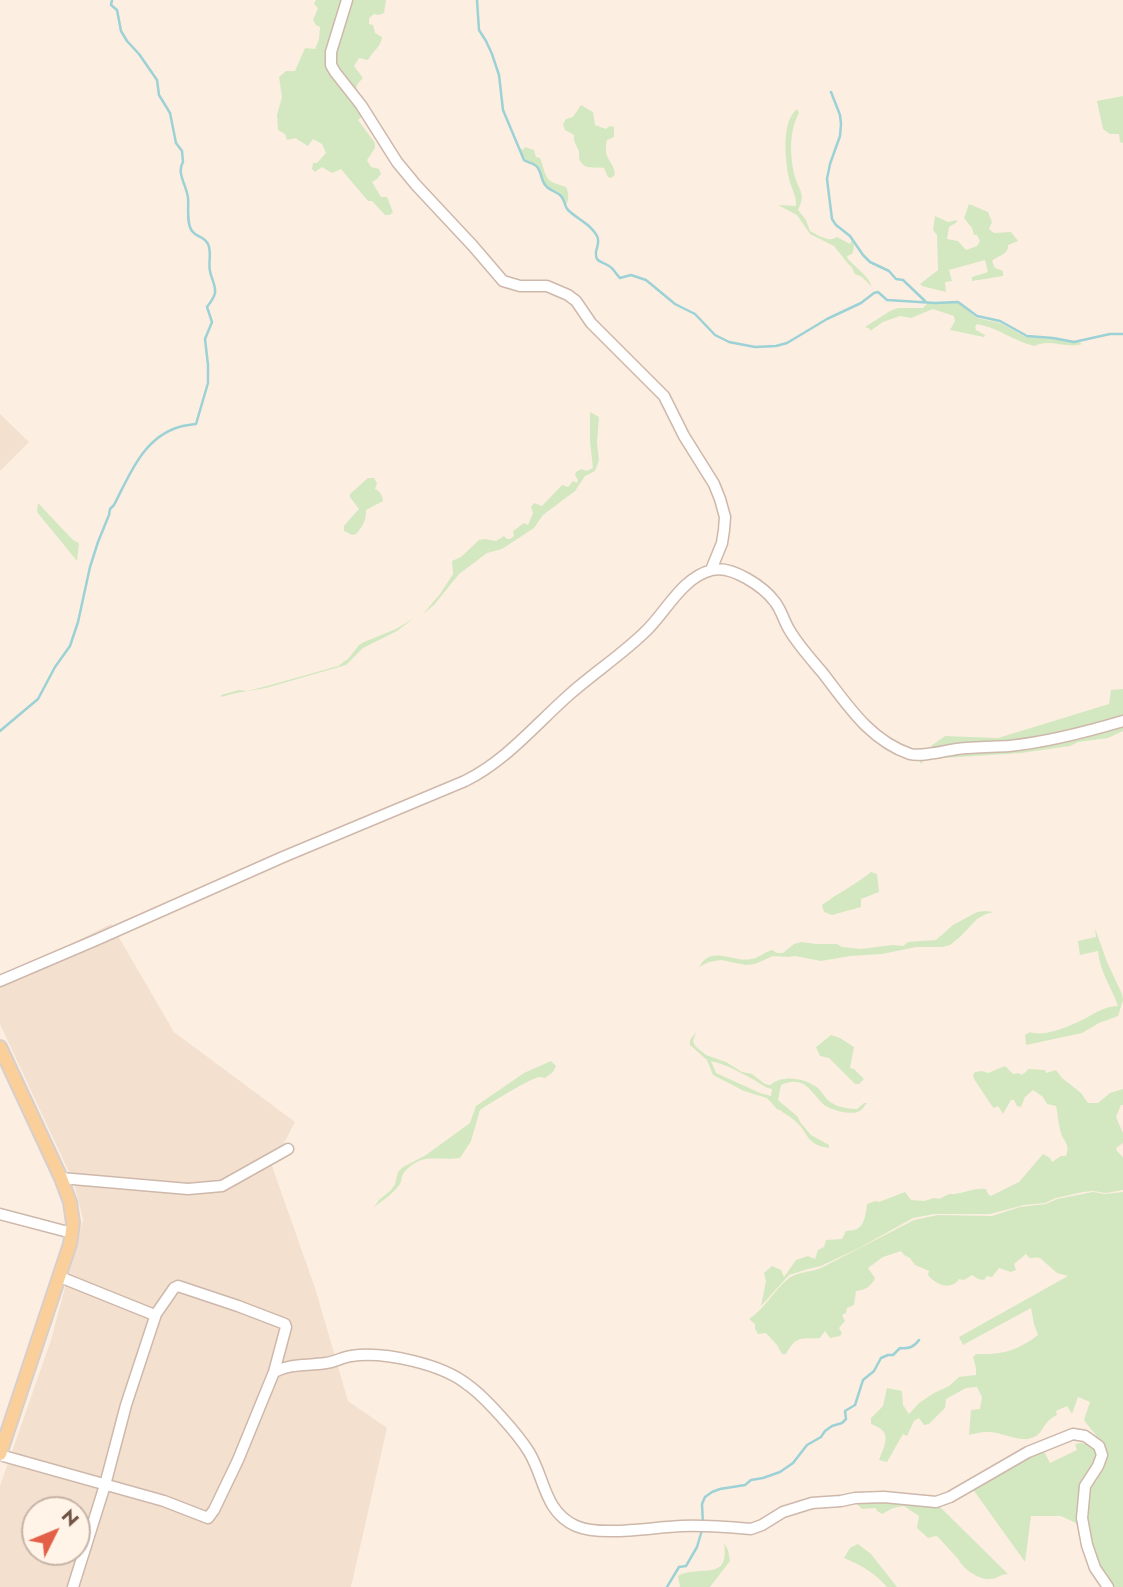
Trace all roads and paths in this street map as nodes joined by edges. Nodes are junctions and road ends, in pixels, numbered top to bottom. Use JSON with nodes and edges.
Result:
{"nodes":[{"id":1,"x":347,"y":0,"type":"edge"},
{"id":2,"x":711,"y":570,"type":"junction"},
{"id":3,"x":1123,"y":721,"type":"edge"},
{"id":4,"x":0,"y":981,"type":"edge"},
{"id":5,"x":0,"y":1047,"type":"edge"},
{"id":6,"x":288,"y":1149,"type":"dead end"},
{"id":7,"x":61,"y":1178,"type":"junction"},
{"id":8,"x":0,"y":1214,"type":"edge"},
{"id":9,"x":72,"y":1233,"type":"junction"},
{"id":10,"x":60,"y":1277,"type":"junction"},
{"id":11,"x":156,"y":1314,"type":"junction"},
{"id":12,"x":274,"y":1372,"type":"junction"},
{"id":13,"x":0,"y":1454,"type":"edge"},
{"id":14,"x":105,"y":1485,"type":"junction"},
{"id":15,"x":73,"y":1587,"type":"edge"},
{"id":16,"x":1108,"y":1587,"type":"edge"}],
"edges":[{"from":1,"to":2,"type":"street"},
{"from":2,"to":3,"type":"street"},
{"from":2,"to":4,"type":"street"},
{"from":5,"to":7,"type":"main road"},
{"from":6,"to":7,"type":"street"},
{"from":7,"to":9,"type":"main road"},
{"from":8,"to":9,"type":"street"},
{"from":9,"to":10,"type":"main road"},
{"from":10,"to":11,"type":"street"},
{"from":10,"to":13,"type":"main road"},
{"from":11,"to":12,"type":"street"},
{"from":11,"to":14,"type":"street"},
{"from":12,"to":14,"type":"street"},
{"from":12,"to":16,"type":"street"},
{"from":13,"to":14,"type":"street"},
{"from":14,"to":15,"type":"street"}]}
